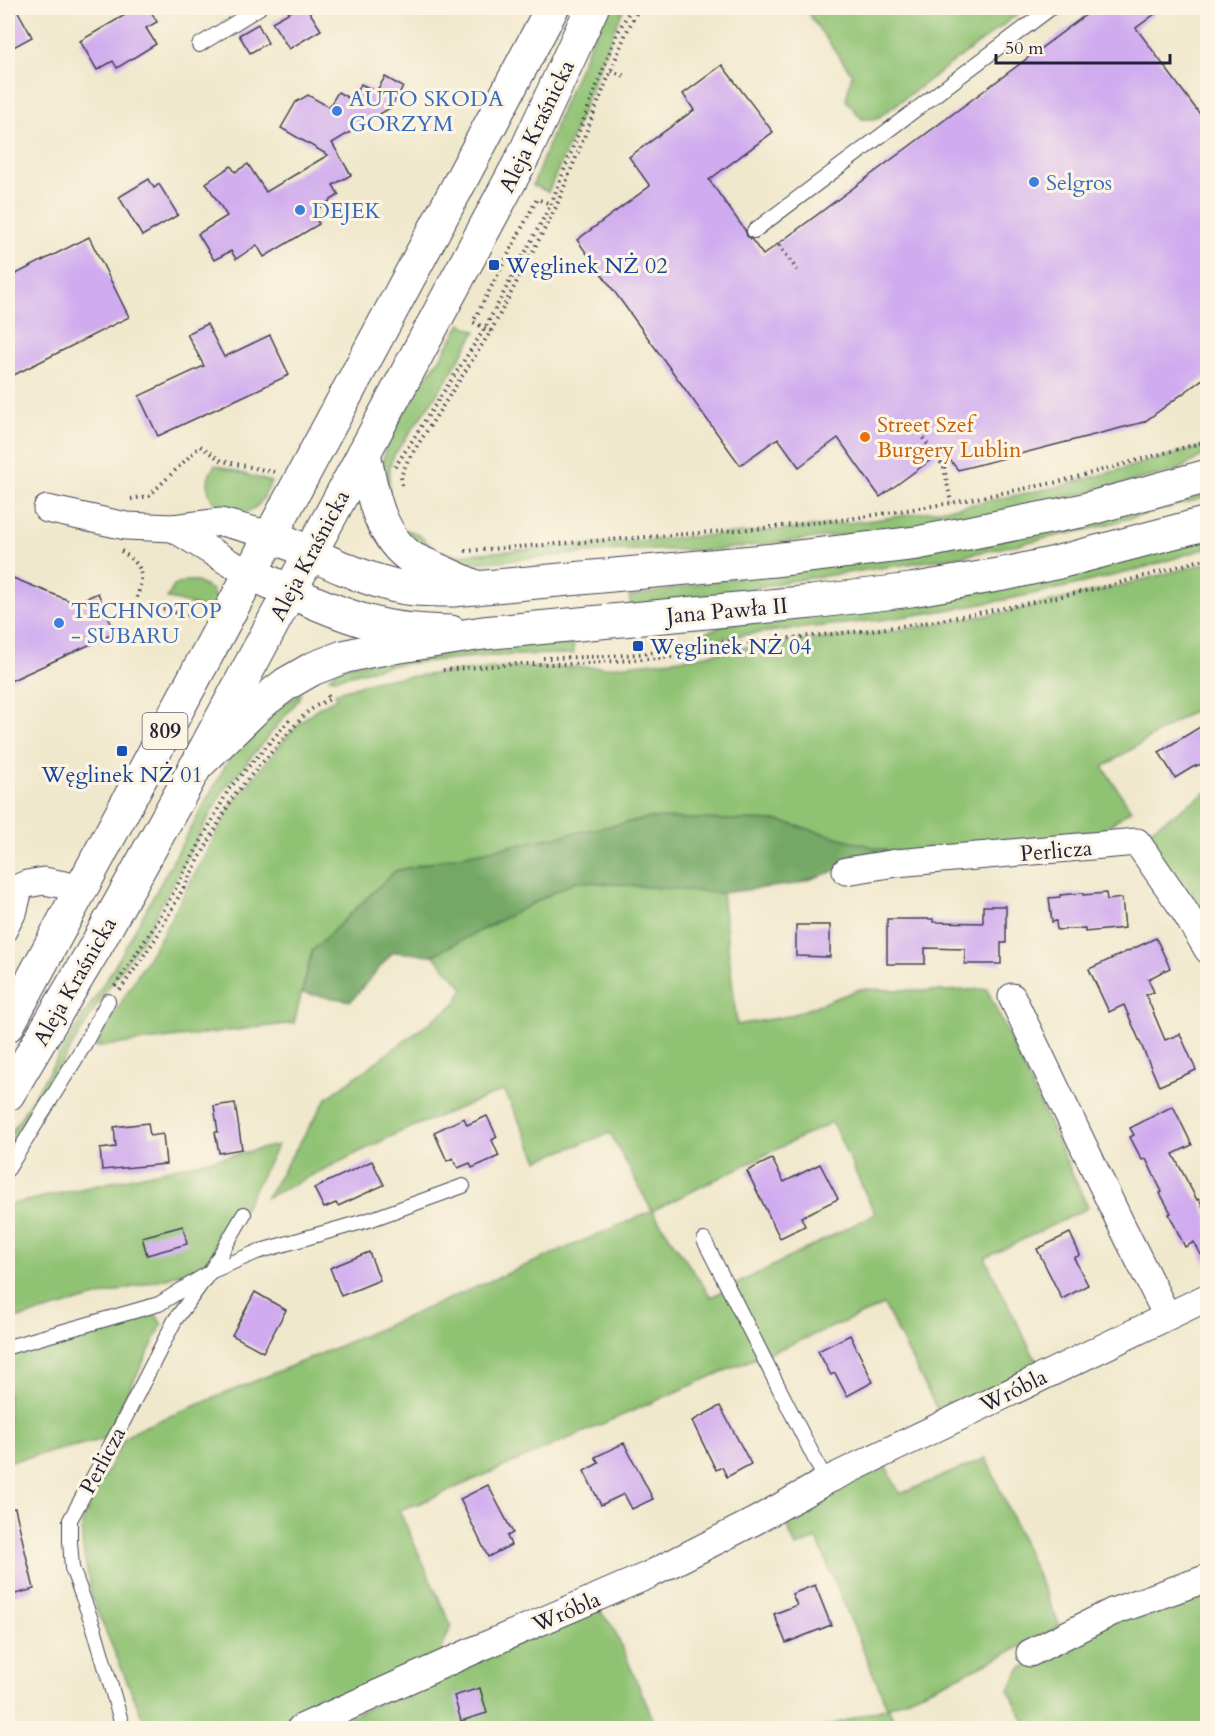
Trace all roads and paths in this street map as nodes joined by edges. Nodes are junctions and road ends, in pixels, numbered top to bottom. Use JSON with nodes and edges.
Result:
{"nodes":[{"id":1,"x":259,"y":8,"type":"edge"},
{"id":2,"x":552,"y":8,"type":"edge"},
{"id":3,"x":592,"y":8,"type":"edge"},
{"id":4,"x":630,"y":8,"type":"edge"},
{"id":5,"x":639,"y":8,"type":"edge"},
{"id":6,"x":1051,"y":8,"type":"edge"},
{"id":7,"x":199,"y":45,"type":"dead end"},
{"id":8,"x":611,"y":71,"type":"junction"},
{"id":9,"x":627,"y":77,"type":"dead end"},
{"id":10,"x":551,"y":204,"type":"junction"},
{"id":11,"x":556,"y":207,"type":"junction"},
{"id":12,"x":754,"y":231,"type":"dead end"},
{"id":13,"x":779,"y":245,"type":"dead end"},
{"id":14,"x":797,"y":270,"type":"dead end"},
{"id":15,"x":486,"y":328,"type":"junction"},
{"id":16,"x":491,"y":331,"type":"junction"},
{"id":17,"x":923,"y":438,"type":"dead end"},
{"id":18,"x":1208,"y":441,"type":"edge"},
{"id":19,"x":364,"y":453,"type":"junction"},
{"id":20,"x":394,"y":471,"type":"dead end"},
{"id":21,"x":276,"y":473,"type":"dead end"},
{"id":22,"x":1208,"y":476,"type":"edge"},
{"id":23,"x":402,"y":491,"type":"dead end"},
{"id":24,"x":121,"y":498,"type":"dead end"},
{"id":25,"x":951,"y":503,"type":"junction"},
{"id":26,"x":47,"y":509,"type":"dead end"},
{"id":27,"x":1208,"y":523,"type":"edge"},
{"id":28,"x":172,"y":528,"type":"junction"},
{"id":29,"x":271,"y":535,"type":"junction"},
{"id":30,"x":120,"y":550,"type":"dead end"},
{"id":31,"x":457,"y":552,"type":"dead end"},
{"id":32,"x":310,"y":553,"type":"junction"},
{"id":33,"x":250,"y":573,"type":"junction"},
{"id":34,"x":478,"y":588,"type":"junction"},
{"id":35,"x":290,"y":591,"type":"junction"},
{"id":36,"x":136,"y":601,"type":"dead end"},
{"id":37,"x":163,"y":609,"type":"dead end"},
{"id":38,"x":203,"y":621,"type":"dead end"},
{"id":39,"x":483,"y":633,"type":"junction"},
{"id":40,"x":323,"y":687,"type":"dead end"},
{"id":41,"x":326,"y":694,"type":"junction"},
{"id":42,"x":319,"y":697,"type":"dead end"},
{"id":43,"x":291,"y":718,"type":"dead end"},
{"id":44,"x":196,"y":766,"type":"junction"},
{"id":45,"x":846,"y":871,"type":"dead end"},
{"id":46,"x":17,"y":888,"type":"edge"},
{"id":47,"x":80,"y":888,"type":"junction"},
{"id":48,"x":8,"y":935,"type":"edge"},
{"id":49,"x":1208,"y":950,"type":"edge"},
{"id":50,"x":1012,"y":998,"type":"dead end"},
{"id":51,"x":108,"y":1001,"type":"junction"},
{"id":52,"x":8,"y":1025,"type":"edge"},
{"id":53,"x":8,"y":1094,"type":"edge"},
{"id":54,"x":8,"y":1169,"type":"edge"},
{"id":55,"x":463,"y":1186,"type":"dead end"},
{"id":56,"x":244,"y":1214,"type":"dead end"},
{"id":57,"x":704,"y":1240,"type":"dead end"},
{"id":58,"x":210,"y":1272,"type":"junction"},
{"id":59,"x":1208,"y":1297,"type":"edge"},
{"id":60,"x":1167,"y":1316,"type":"junction"},
{"id":61,"x":8,"y":1347,"type":"edge"},
{"id":62,"x":826,"y":1481,"type":"junction"},
{"id":63,"x":1208,"y":1578,"type":"edge"},
{"id":64,"x":1030,"y":1653,"type":"dead end"},
{"id":65,"x":123,"y":1728,"type":"edge"},
{"id":66,"x":301,"y":1728,"type":"edge"}],
"edges":[{"from":1,"to":7,"type":"lane"},
{"from":2,"to":29,"type":"main road","name":"Aleja Kraśnicka","number":"809"},
{"from":3,"to":19,"type":"main road","name":"Aleja Kraśnicka","number":"809"},
{"from":4,"to":10,"type":"path"},
{"from":5,"to":8,"type":"path"},
{"from":6,"to":12,"type":"lane"},
{"from":8,"to":9,"type":"path"},
{"from":8,"to":11,"type":"path"},
{"from":10,"to":11,"type":"path"},
{"from":10,"to":15,"type":"path"},
{"from":10,"to":15,"type":"path"},
{"from":11,"to":16,"type":"path"},
{"from":13,"to":14,"type":"path"},
{"from":15,"to":16,"type":"path"},
{"from":15,"to":20,"type":"path"},
{"from":16,"to":23,"type":"path"},
{"from":17,"to":25,"type":"path"},
{"from":18,"to":25,"type":"path"},
{"from":19,"to":32,"type":"main road","name":"Aleja Kraśnicka","number":"809"},
{"from":19,"to":34,"type":"main road"},
{"from":21,"to":24,"type":"path"},
{"from":22,"to":34,"type":"main road","name":"Jana Pawła II"},
{"from":25,"to":31,"type":"path"},
{"from":26,"to":28,"type":"street"},
{"from":27,"to":39,"type":"main road","name":"Jana Pawła II"},
{"from":28,"to":29,"type":"street"},
{"from":28,"to":33,"type":"street"},
{"from":29,"to":32,"type":"main road","name":"Jana Pawła II"},
{"from":29,"to":33,"type":"main road","name":"Aleja Kraśnicka","number":"809"},
{"from":30,"to":36,"type":"path"},
{"from":32,"to":34,"type":"main road","name":"Jana Pawła II"},
{"from":32,"to":35,"type":"main road","name":"Aleja Kraśnicka","number":"809"},
{"from":33,"to":35,"type":"main road","name":"Jana Pawła II"},
{"from":33,"to":47,"type":"main road","name":"Aleja Kraśnicka","number":"809"},
{"from":35,"to":39,"type":"main road","name":"Jana Pawła II"},
{"from":35,"to":44,"type":"main road","name":"Aleja Kraśnicka","number":"809"},
{"from":37,"to":38,"type":"path"},
{"from":39,"to":44,"type":"main road"},
{"from":40,"to":41,"type":"path"},
{"from":41,"to":42,"type":"path"},
{"from":41,"to":51,"type":"path"},
{"from":43,"to":51,"type":"path"},
{"from":44,"to":53,"type":"main road","name":"Aleja Kraśnicka","number":"809"},
{"from":45,"to":49,"type":"street","name":"Perlicza"},
{"from":46,"to":47,"type":"street"},
{"from":46,"to":48,"type":"lane"},
{"from":47,"to":52,"type":"main road","name":"Aleja Kraśnicka","number":"809"},
{"from":50,"to":60,"type":"street"},
{"from":51,"to":54,"type":"lane"},
{"from":55,"to":58,"type":"lane"},
{"from":56,"to":58,"type":"lane","name":"Perlicza"},
{"from":57,"to":62,"type":"lane"},
{"from":58,"to":61,"type":"lane"},
{"from":58,"to":65,"type":"lane","name":"Perlicza"},
{"from":59,"to":60,"type":"street","name":"Wróbla"},
{"from":60,"to":62,"type":"street","name":"Wróbla"},
{"from":62,"to":66,"type":"street","name":"Wróbla"},
{"from":63,"to":64,"type":"street"}]}
